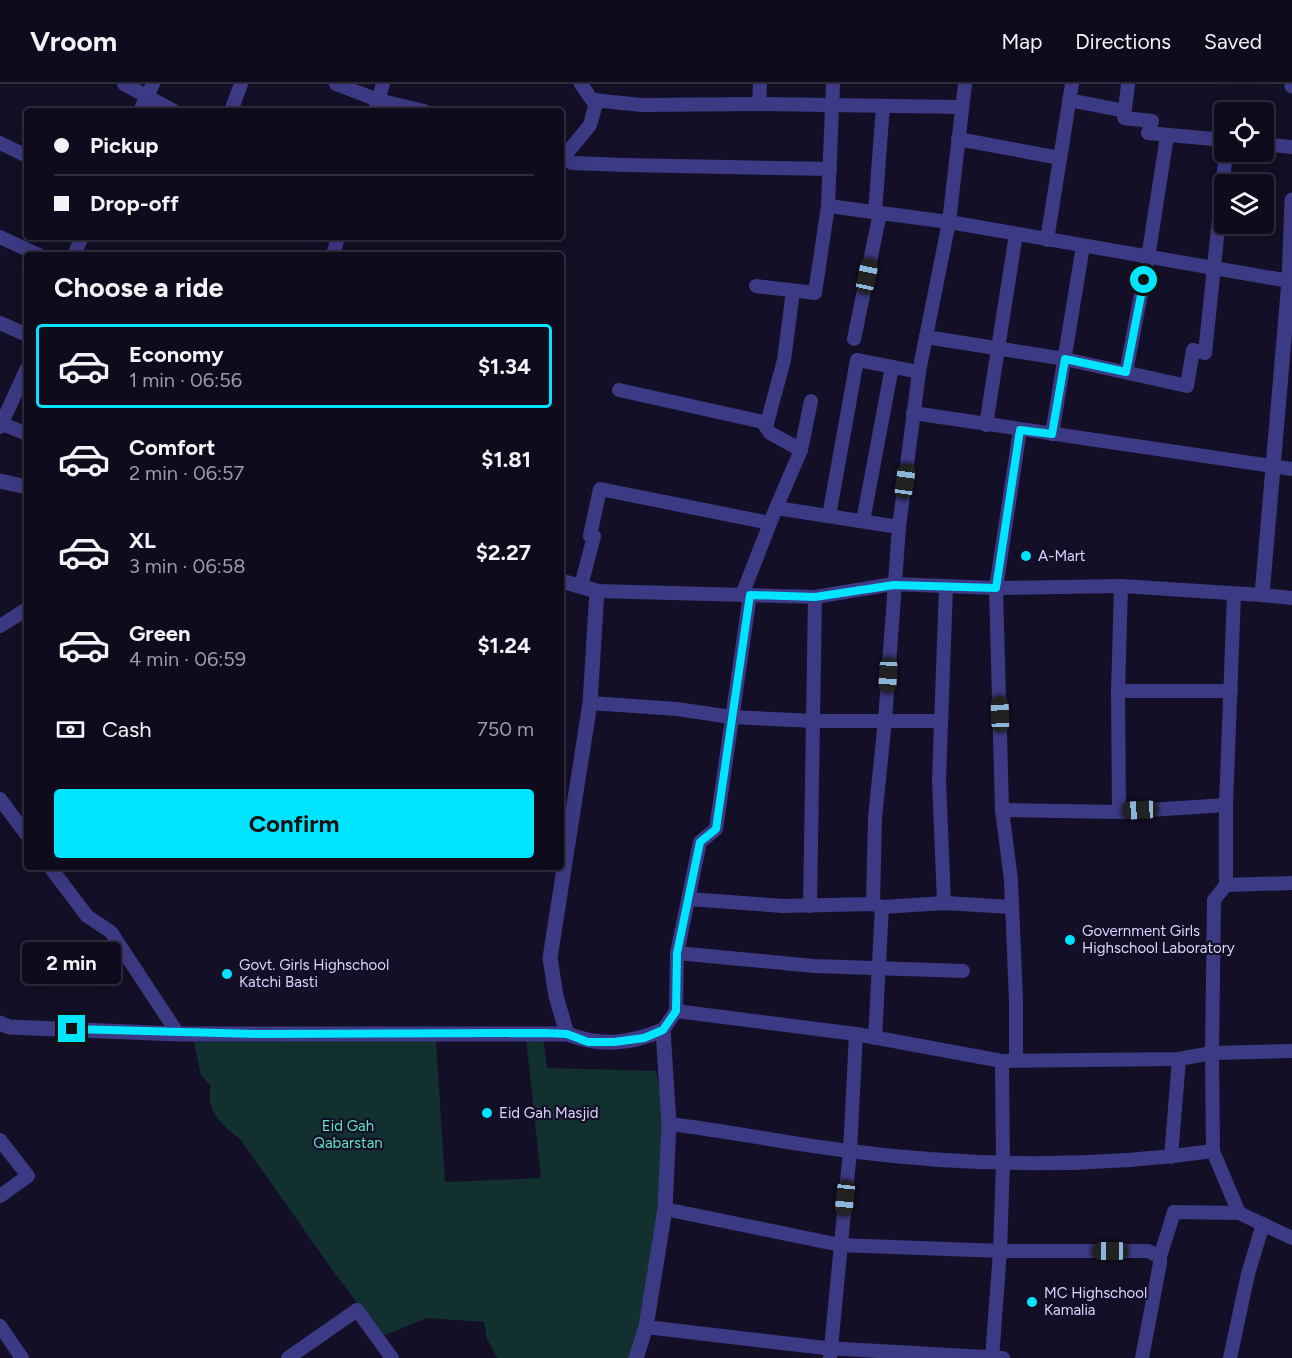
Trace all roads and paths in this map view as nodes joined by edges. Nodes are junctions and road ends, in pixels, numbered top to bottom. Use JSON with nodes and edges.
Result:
{"nodes":[{"id":1,"x":124,"y":84,"type":"edge"},
{"id":2,"x":241,"y":84,"type":"edge"},
{"id":3,"x":336,"y":84,"type":"edge"},
{"id":4,"x":383,"y":84,"type":"edge"},
{"id":5,"x":581,"y":84,"type":"edge"},
{"id":6,"x":760,"y":84,"type":"edge"},
{"id":7,"x":833,"y":84,"type":"edge"},
{"id":8,"x":965,"y":84,"type":"edge"},
{"id":9,"x":1072,"y":84,"type":"edge"},
{"id":10,"x":1128,"y":84,"type":"edge"},
{"id":11,"x":150,"y":90,"type":"edge"},
{"id":12,"x":597,"y":100,"type":"junction"},
{"id":13,"x":1069,"y":100,"type":"junction"},
{"id":14,"x":759,"y":104,"type":"junction"},
{"id":15,"x":832,"y":105,"type":"junction"},
{"id":16,"x":376,"y":106,"type":"edge"},
{"id":17,"x":883,"y":106,"type":"junction"},
{"id":18,"x":961,"y":107,"type":"junction"},
{"id":19,"x":141,"y":108,"type":"edge"},
{"id":20,"x":171,"y":108,"type":"edge"},
{"id":21,"x":232,"y":108,"type":"edge"},
{"id":22,"x":395,"y":108,"type":"edge"},
{"id":23,"x":1125,"y":111,"type":"junction"},
{"id":24,"x":1167,"y":136,"type":"junction"},
{"id":25,"x":958,"y":139,"type":"junction"},
{"id":26,"x":1214,"y":139,"type":"edge"},
{"id":27,"x":0,"y":143,"type":"edge"},
{"id":28,"x":1274,"y":145,"type":"edge"},
{"id":29,"x":1292,"y":147,"type":"edge"},
{"id":30,"x":24,"y":155,"type":"edge"},
{"id":31,"x":564,"y":156,"type":"edge"},
{"id":32,"x":1060,"y":158,"type":"junction"},
{"id":33,"x":564,"y":159,"type":"edge"},
{"id":34,"x":1225,"y":162,"type":"edge"},
{"id":35,"x":830,"y":169,"type":"junction"},
{"id":36,"x":1292,"y":200,"type":"edge"},
{"id":37,"x":828,"y":206,"type":"junction"},
{"id":38,"x":877,"y":212,"type":"junction"},
{"id":39,"x":949,"y":222,"type":"junction"},
{"id":40,"x":1016,"y":234,"type":"junction"},
{"id":41,"x":0,"y":237,"type":"edge"},
{"id":42,"x":1047,"y":240,"type":"junction"},
{"id":43,"x":1083,"y":246,"type":"junction"},
{"id":44,"x":32,"y":252,"type":"edge"},
{"id":45,"x":1148,"y":258,"type":"junction"},
{"id":46,"x":1213,"y":269,"type":"junction"},
{"id":47,"x":1289,"y":281,"type":"junction"},
{"id":48,"x":756,"y":286,"type":"dead end"},
{"id":49,"x":793,"y":291,"type":"junction"},
{"id":50,"x":0,"y":322,"type":"edge"},
{"id":51,"x":24,"y":333,"type":"edge"},
{"id":52,"x":926,"y":337,"type":"junction"},
{"id":53,"x":854,"y":339,"type":"dead end"},
{"id":54,"x":998,"y":348,"type":"junction"},
{"id":55,"x":1065,"y":359,"type":"junction"},
{"id":56,"x":892,"y":367,"type":"junction"},
{"id":57,"x":919,"y":372,"type":"junction"},
{"id":58,"x":1126,"y":372,"type":"junction"},
{"id":59,"x":24,"y":375,"type":"edge"},
{"id":60,"x":619,"y":390,"type":"dead end"},
{"id":61,"x":811,"y":401,"type":"dead end"},
{"id":62,"x":914,"y":413,"type":"junction"},
{"id":63,"x":1,"y":425,"type":"edge"},
{"id":64,"x":986,"y":425,"type":"junction"},
{"id":65,"x":766,"y":427,"type":"junction"},
{"id":66,"x":1020,"y":430,"type":"junction"},
{"id":67,"x":24,"y":433,"type":"edge"},
{"id":68,"x":1052,"y":434,"type":"junction"},
{"id":69,"x":801,"y":450,"type":"junction"},
{"id":70,"x":1272,"y":466,"type":"junction"},
{"id":71,"x":1292,"y":469,"type":"edge"},
{"id":72,"x":0,"y":481,"type":"edge"},
{"id":73,"x":24,"y":486,"type":"edge"},
{"id":74,"x":776,"y":508,"type":"junction"},
{"id":75,"x":829,"y":516,"type":"junction"},
{"id":76,"x":863,"y":521,"type":"junction"},
{"id":77,"x":770,"y":522,"type":"junction"},
{"id":78,"x":899,"y":526,"type":"junction"},
{"id":79,"x":564,"y":582,"type":"edge"},
{"id":80,"x":894,"y":585,"type":"junction"},
{"id":81,"x":580,"y":586,"type":"junction"},
{"id":82,"x":1121,"y":586,"type":"junction"},
{"id":83,"x":946,"y":587,"type":"junction"},
{"id":84,"x":996,"y":588,"type":"junction"},
{"id":85,"x":597,"y":591,"type":"junction"},
{"id":86,"x":1234,"y":594,"type":"junction"},
{"id":87,"x":746,"y":595,"type":"junction"},
{"id":88,"x":1262,"y":595,"type":"junction"},
{"id":89,"x":815,"y":597,"type":"junction"},
{"id":90,"x":1292,"y":598,"type":"edge"},
{"id":91,"x":24,"y":611,"type":"edge"},
{"id":92,"x":0,"y":626,"type":"edge"},
{"id":93,"x":1118,"y":691,"type":"junction"},
{"id":94,"x":1231,"y":691,"type":"junction"},
{"id":95,"x":590,"y":703,"type":"junction"},
{"id":96,"x":731,"y":717,"type":"junction"},
{"id":97,"x":885,"y":720,"type":"junction"},
{"id":98,"x":940,"y":721,"type":"junction"},
{"id":99,"x":814,"y":722,"type":"junction"},
{"id":100,"x":0,"y":799,"type":"edge"},
{"id":101,"x":1226,"y":805,"type":"junction"},
{"id":102,"x":1002,"y":810,"type":"junction"},
{"id":103,"x":1119,"y":812,"type":"junction"},
{"id":104,"x":24,"y":831,"type":"edge"},
{"id":105,"x":564,"y":869,"type":"edge"},
{"id":106,"x":52,"y":870,"type":"edge"},
{"id":107,"x":564,"y":870,"type":"edge"},
{"id":108,"x":1292,"y":883,"type":"edge"},
{"id":109,"x":1226,"y":885,"type":"junction"},
{"id":110,"x":688,"y":899,"type":"junction"},
{"id":111,"x":944,"y":903,"type":"junction"},
{"id":112,"x":810,"y":906,"type":"junction"},
{"id":113,"x":877,"y":906,"type":"junction"},
{"id":114,"x":1011,"y":907,"type":"junction"},
{"id":115,"x":677,"y":953,"type":"junction"},
{"id":116,"x":880,"y":968,"type":"junction"},
{"id":117,"x":963,"y":971,"type":"dead end"},
{"id":118,"x":676,"y":1011,"type":"junction"},
{"id":119,"x":3,"y":1025,"type":"edge"},
{"id":120,"x":663,"y":1030,"type":"junction"},
{"id":121,"x":178,"y":1034,"type":"junction"},
{"id":122,"x":567,"y":1034,"type":"junction"},
{"id":123,"x":856,"y":1034,"type":"junction"},
{"id":124,"x":875,"y":1038,"type":"junction"},
{"id":125,"x":1292,"y":1051,"type":"edge"},
{"id":126,"x":1212,"y":1053,"type":"junction"},
{"id":127,"x":1179,"y":1059,"type":"junction"},
{"id":128,"x":1016,"y":1060,"type":"junction"},
{"id":129,"x":1002,"y":1061,"type":"junction"},
{"id":130,"x":669,"y":1124,"type":"junction"},
{"id":131,"x":0,"y":1140,"type":"edge"},
{"id":132,"x":850,"y":1151,"type":"junction"},
{"id":133,"x":1213,"y":1151,"type":"junction"},
{"id":134,"x":1171,"y":1157,"type":"junction"},
{"id":135,"x":1002,"y":1164,"type":"junction"},
{"id":136,"x":0,"y":1196,"type":"edge"},
{"id":137,"x":665,"y":1209,"type":"junction"},
{"id":138,"x":1239,"y":1213,"type":"junction"},
{"id":139,"x":1263,"y":1224,"type":"junction"},
{"id":140,"x":1292,"y":1237,"type":"edge"},
{"id":141,"x":840,"y":1245,"type":"junction"},
{"id":142,"x":1000,"y":1251,"type":"junction"},
{"id":143,"x":1160,"y":1257,"type":"junction"},
{"id":144,"x":0,"y":1326,"type":"edge"},
{"id":145,"x":646,"y":1327,"type":"junction"},
{"id":146,"x":830,"y":1353,"type":"edge"},
{"id":147,"x":21,"y":1357,"type":"edge"},
{"id":148,"x":288,"y":1358,"type":"edge"},
{"id":149,"x":392,"y":1358,"type":"edge"},
{"id":150,"x":636,"y":1358,"type":"edge"},
{"id":151,"x":992,"y":1358,"type":"edge"},
{"id":152,"x":1003,"y":1358,"type":"edge"},
{"id":153,"x":1142,"y":1358,"type":"edge"},
{"id":154,"x":1230,"y":1358,"type":"edge"}],
"edges":[{"from":1,"to":11,"type":"street"},
{"from":2,"to":21,"type":"street"},
{"from":3,"to":16,"type":"street"},
{"from":4,"to":16,"type":"street"},
{"from":5,"to":12,"type":"street"},
{"from":6,"to":14,"type":"street"},
{"from":7,"to":15,"type":"street"},
{"from":8,"to":18,"type":"street"},
{"from":9,"to":13,"type":"street"},
{"from":10,"to":23,"type":"street"},
{"from":11,"to":19,"type":"street"},
{"from":11,"to":20,"type":"street"},
{"from":12,"to":14,"type":"street"},
{"from":12,"to":31,"type":"street"},
{"from":13,"to":23,"type":"street"},
{"from":13,"to":32,"type":"street"},
{"from":14,"to":15,"type":"street"},
{"from":15,"to":17,"type":"street"},
{"from":15,"to":35,"type":"street"},
{"from":16,"to":22,"type":"street"},
{"from":17,"to":18,"type":"street"},
{"from":17,"to":38,"type":"street"},
{"from":18,"to":25,"type":"street"},
{"from":23,"to":24,"type":"street"},
{"from":24,"to":26,"type":"street"},
{"from":24,"to":45,"type":"street"},
{"from":25,"to":32,"type":"street"},
{"from":25,"to":39,"type":"street"},
{"from":27,"to":30,"type":"street"},
{"from":28,"to":29,"type":"street"},
{"from":32,"to":42,"type":"street"},
{"from":33,"to":35,"type":"street"},
{"from":34,"to":46,"type":"street"},
{"from":35,"to":37,"type":"street"},
{"from":36,"to":47,"type":"street"},
{"from":37,"to":38,"type":"street"},
{"from":37,"to":49,"type":"street"},
{"from":38,"to":39,"type":"street"},
{"from":38,"to":53,"type":"street"},
{"from":39,"to":40,"type":"street"},
{"from":39,"to":52,"type":"street"},
{"from":40,"to":42,"type":"street"},
{"from":40,"to":54,"type":"street"},
{"from":41,"to":44,"type":"street"},
{"from":42,"to":43,"type":"street"},
{"from":43,"to":45,"type":"street"},
{"from":43,"to":55,"type":"street"},
{"from":45,"to":46,"type":"street"},
{"from":45,"to":58,"type":"street"},
{"from":46,"to":47,"type":"street"},
{"from":46,"to":58,"type":"street"},
{"from":47,"to":70,"type":"street"},
{"from":48,"to":49,"type":"street"},
{"from":49,"to":65,"type":"street"},
{"from":50,"to":51,"type":"street"},
{"from":52,"to":54,"type":"street"},
{"from":52,"to":57,"type":"street"},
{"from":54,"to":55,"type":"street"},
{"from":54,"to":64,"type":"street"},
{"from":55,"to":58,"type":"street"},
{"from":55,"to":68,"type":"street"},
{"from":56,"to":57,"type":"street"},
{"from":56,"to":75,"type":"street"},
{"from":56,"to":76,"type":"street"},
{"from":57,"to":62,"type":"street"},
{"from":59,"to":63,"type":"street"},
{"from":60,"to":65,"type":"street"},
{"from":61,"to":69,"type":"street"},
{"from":62,"to":64,"type":"street"},
{"from":62,"to":78,"type":"street"},
{"from":63,"to":67,"type":"street"},
{"from":64,"to":66,"type":"street"},
{"from":65,"to":69,"type":"street"},
{"from":66,"to":68,"type":"street"},
{"from":66,"to":84,"type":"street"},
{"from":68,"to":70,"type":"street"},
{"from":69,"to":74,"type":"street"},
{"from":70,"to":71,"type":"street"},
{"from":70,"to":88,"type":"street"},
{"from":72,"to":73,"type":"street"},
{"from":74,"to":75,"type":"street"},
{"from":74,"to":77,"type":"street"},
{"from":75,"to":76,"type":"street"},
{"from":76,"to":78,"type":"street"},
{"from":77,"to":81,"type":"street"},
{"from":77,"to":87,"type":"street"},
{"from":78,"to":80,"type":"street"},
{"from":79,"to":81,"type":"street"},
{"from":80,"to":83,"type":"street"},
{"from":80,"to":89,"type":"street"},
{"from":80,"to":97,"type":"street"},
{"from":81,"to":85,"type":"street"},
{"from":82,"to":84,"type":"street"},
{"from":82,"to":86,"type":"street"},
{"from":82,"to":93,"type":"street"},
{"from":83,"to":84,"type":"street"},
{"from":83,"to":98,"type":"street"},
{"from":84,"to":102,"type":"street"},
{"from":85,"to":87,"type":"street"},
{"from":85,"to":95,"type":"street"},
{"from":86,"to":88,"type":"street"},
{"from":86,"to":94,"type":"street"},
{"from":87,"to":89,"type":"street"},
{"from":87,"to":96,"type":"street"},
{"from":88,"to":90,"type":"street"},
{"from":89,"to":99,"type":"street"},
{"from":91,"to":92,"type":"street"},
{"from":93,"to":94,"type":"street"},
{"from":93,"to":103,"type":"street"},
{"from":94,"to":101,"type":"street"},
{"from":95,"to":96,"type":"street"},
{"from":95,"to":105,"type":"street"},
{"from":96,"to":99,"type":"street"},
{"from":96,"to":110,"type":"street"},
{"from":97,"to":98,"type":"street"},
{"from":97,"to":99,"type":"street"},
{"from":97,"to":113,"type":"street"},
{"from":98,"to":111,"type":"street"},
{"from":99,"to":112,"type":"street"},
{"from":100,"to":104,"type":"street"},
{"from":101,"to":103,"type":"street"},
{"from":101,"to":109,"type":"street"},
{"from":102,"to":103,"type":"street"},
{"from":102,"to":114,"type":"street"},
{"from":106,"to":121,"type":"street"},
{"from":107,"to":122,"type":"street"},
{"from":108,"to":109,"type":"street"},
{"from":109,"to":126,"type":"street"},
{"from":110,"to":112,"type":"street"},
{"from":110,"to":115,"type":"street"},
{"from":111,"to":113,"type":"street"},
{"from":111,"to":114,"type":"street"},
{"from":112,"to":113,"type":"street"},
{"from":113,"to":116,"type":"street"},
{"from":114,"to":128,"type":"street"},
{"from":115,"to":116,"type":"street"},
{"from":115,"to":118,"type":"street"},
{"from":116,"to":117,"type":"street"},
{"from":116,"to":124,"type":"street"},
{"from":118,"to":120,"type":"street"},
{"from":118,"to":123,"type":"street"},
{"from":119,"to":121,"type":"street"},
{"from":120,"to":122,"type":"street"},
{"from":120,"to":130,"type":"street"},
{"from":121,"to":122,"type":"street"},
{"from":123,"to":124,"type":"street"},
{"from":123,"to":132,"type":"street"},
{"from":124,"to":129,"type":"street"},
{"from":125,"to":126,"type":"street"},
{"from":126,"to":127,"type":"street"},
{"from":126,"to":133,"type":"street"},
{"from":127,"to":128,"type":"street"},
{"from":127,"to":134,"type":"street"},
{"from":128,"to":129,"type":"street"},
{"from":129,"to":135,"type":"street"},
{"from":130,"to":132,"type":"street"},
{"from":130,"to":137,"type":"street"},
{"from":131,"to":136,"type":"street"},
{"from":132,"to":135,"type":"street"},
{"from":132,"to":141,"type":"street"},
{"from":133,"to":134,"type":"street"},
{"from":133,"to":138,"type":"street"},
{"from":134,"to":135,"type":"street"},
{"from":135,"to":142,"type":"street"},
{"from":137,"to":141,"type":"street"},
{"from":137,"to":145,"type":"street"},
{"from":138,"to":139,"type":"street"},
{"from":138,"to":143,"type":"street"},
{"from":139,"to":140,"type":"street"},
{"from":139,"to":154,"type":"street"},
{"from":141,"to":142,"type":"street"},
{"from":141,"to":146,"type":"street"},
{"from":142,"to":143,"type":"street"},
{"from":142,"to":151,"type":"street"},
{"from":143,"to":153,"type":"street"},
{"from":144,"to":147,"type":"street"},
{"from":145,"to":146,"type":"street"},
{"from":145,"to":150,"type":"street"},
{"from":146,"to":151,"type":"street"},
{"from":148,"to":149,"type":"street"},
{"from":151,"to":152,"type":"street"}]}
